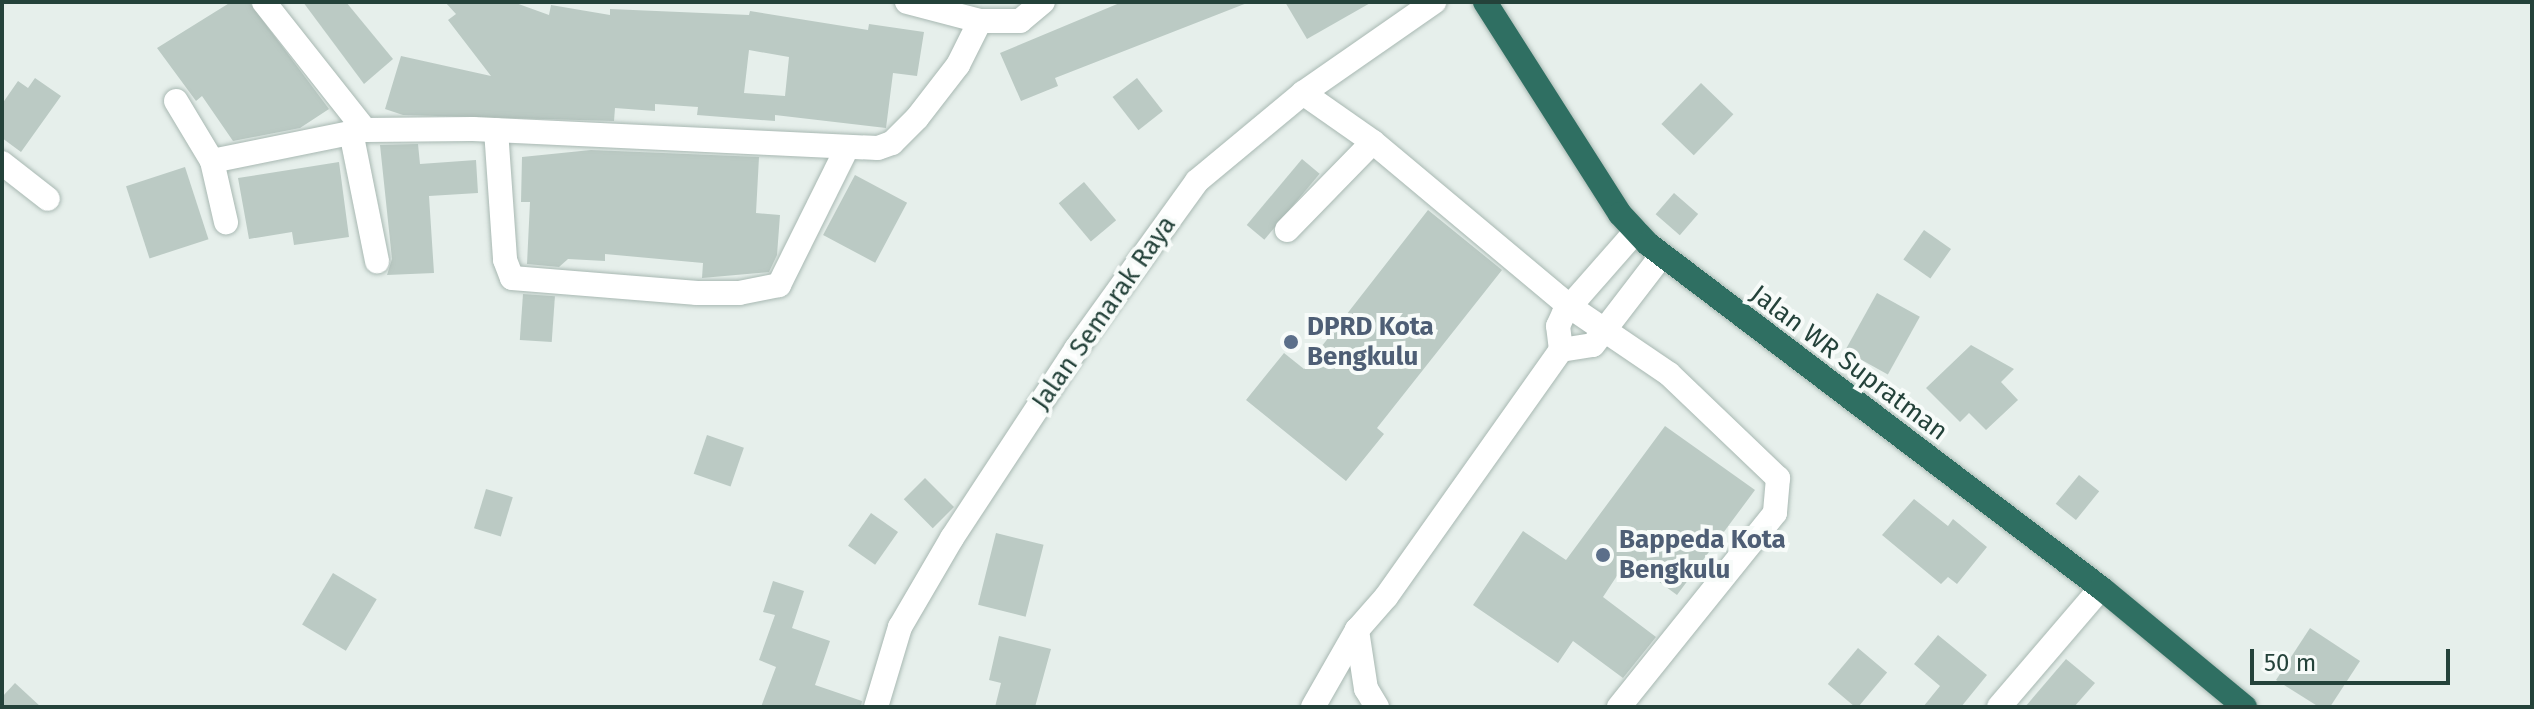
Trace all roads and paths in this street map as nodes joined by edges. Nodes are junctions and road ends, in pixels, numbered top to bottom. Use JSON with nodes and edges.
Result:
{"nodes":[{"id":1,"x":264,"y":2,"type":"edge"},
{"id":2,"x":907,"y":2,"type":"edge"},
{"id":3,"x":1043,"y":2,"type":"edge"},
{"id":4,"x":1434,"y":2,"type":"edge"},
{"id":5,"x":1485,"y":2,"type":"edge"},
{"id":6,"x":980,"y":21,"type":"junction"},
{"id":7,"x":1303,"y":93,"type":"junction"},
{"id":8,"x":176,"y":101,"type":"dead end"},
{"id":9,"x":496,"y":130,"type":"junction"},
{"id":10,"x":358,"y":131,"type":"junction"},
{"id":11,"x":1373,"y":142,"type":"junction"},
{"id":12,"x":846,"y":150,"type":"junction"},
{"id":13,"x":212,"y":161,"type":"junction"},
{"id":14,"x":2,"y":163,"type":"edge"},
{"id":15,"x":48,"y":199,"type":"dead end"},
{"id":16,"x":226,"y":222,"type":"dead end"},
{"id":17,"x":1287,"y":230,"type":"dead end"},
{"id":18,"x":1636,"y":231,"type":"junction"},
{"id":19,"x":1662,"y":255,"type":"junction"},
{"id":20,"x":377,"y":261,"type":"dead end"},
{"id":21,"x":1569,"y":306,"type":"junction"},
{"id":22,"x":1605,"y":332,"type":"junction"},
{"id":23,"x":1561,"y":350,"type":"junction"},
{"id":24,"x":2101,"y":588,"type":"junction"},
{"id":25,"x":1357,"y":630,"type":"junction"},
{"id":26,"x":876,"y":707,"type":"edge"},
{"id":27,"x":1313,"y":707,"type":"edge"},
{"id":28,"x":1377,"y":707,"type":"edge"},
{"id":29,"x":1619,"y":707,"type":"edge"},
{"id":30,"x":1999,"y":707,"type":"edge"},
{"id":31,"x":2245,"y":707,"type":"edge"}],
"edges":[{"from":1,"to":10,"type":"street"},
{"from":2,"to":6,"type":"street"},
{"from":3,"to":6,"type":"street"},
{"from":4,"to":7,"type":"street","name":"Jalan Semarak Raya"},
{"from":5,"to":18,"type":"highway","name":"Jalan WR Supratman"},
{"from":6,"to":12,"type":"street"},
{"from":7,"to":11,"type":"street"},
{"from":7,"to":26,"type":"street","name":"Jalan Semarak Raya"},
{"from":8,"to":13,"type":"street"},
{"from":9,"to":10,"type":"street"},
{"from":9,"to":12,"type":"street"},
{"from":9,"to":12,"type":"street"},
{"from":10,"to":13,"type":"street"},
{"from":10,"to":20,"type":"street"},
{"from":11,"to":17,"type":"street"},
{"from":11,"to":21,"type":"street"},
{"from":13,"to":16,"type":"street"},
{"from":14,"to":15,"type":"street"},
{"from":18,"to":19,"type":"highway","name":"Jalan WR Supratman"},
{"from":18,"to":21,"type":"street"},
{"from":19,"to":22,"type":"street"},
{"from":19,"to":24,"type":"highway","name":"Jalan WR Supratman"},
{"from":21,"to":22,"type":"street"},
{"from":21,"to":23,"type":"street"},
{"from":22,"to":23,"type":"street"},
{"from":22,"to":29,"type":"street"},
{"from":23,"to":25,"type":"street"},
{"from":24,"to":30,"type":"street"},
{"from":24,"to":31,"type":"highway","name":"Jalan WR Supratman"},
{"from":25,"to":27,"type":"street"},
{"from":25,"to":28,"type":"street"}]}
